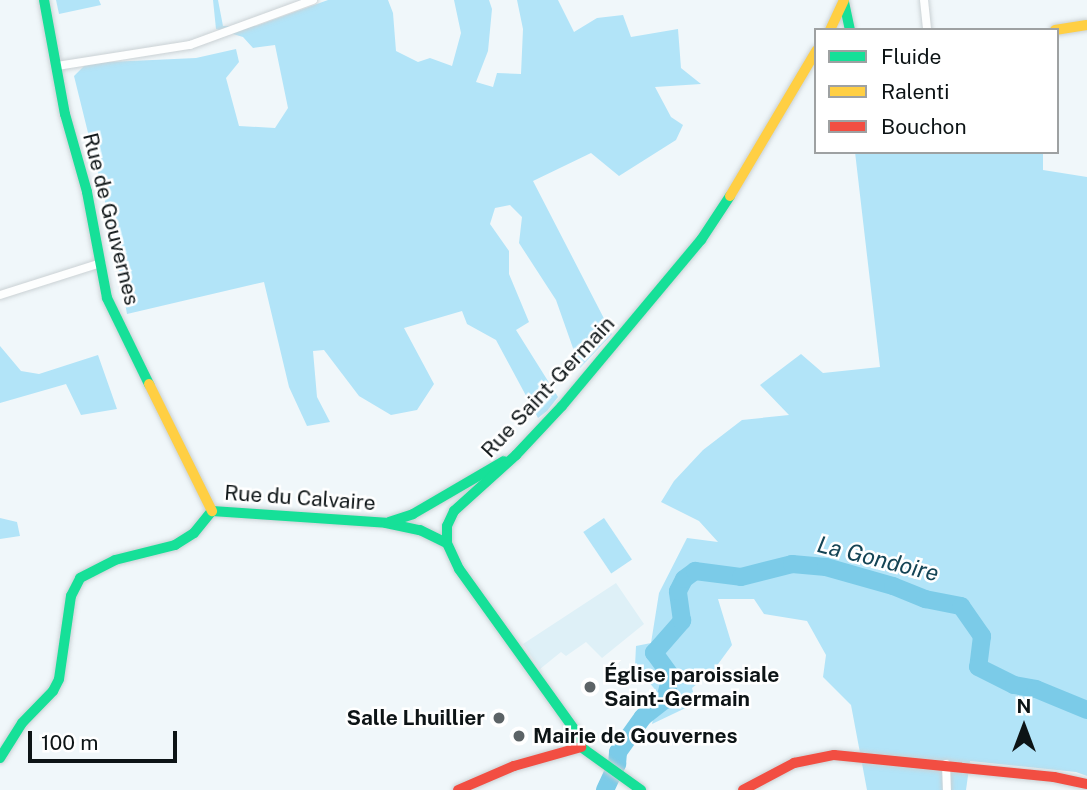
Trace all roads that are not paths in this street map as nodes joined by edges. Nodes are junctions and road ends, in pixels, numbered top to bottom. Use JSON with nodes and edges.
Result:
{"nodes":[{"id":1,"x":44,"y":0,"type":"edge"},
{"id":2,"x":313,"y":0,"type":"edge"},
{"id":3,"x":844,"y":0,"type":"edge"},
{"id":4,"x":924,"y":0,"type":"edge"},
{"id":5,"x":1087,"y":26,"type":"edge"},
{"id":6,"x":831,"y":28,"type":"edge"},
{"id":7,"x":850,"y":28,"type":"edge"},
{"id":8,"x":927,"y":28,"type":"edge"},
{"id":9,"x":1059,"y":30,"type":"edge"},
{"id":10,"x":814,"y":54,"type":"edge"},
{"id":11,"x":57,"y":66,"type":"junction"},
{"id":12,"x":101,"y":263,"type":"junction"},
{"id":13,"x":0,"y":295,"type":"edge"},
{"id":14,"x":508,"y":460,"type":"junction"},
{"id":15,"x":212,"y":512,"type":"junction"},
{"id":16,"x":386,"y":523,"type":"junction"},
{"id":17,"x":447,"y":543,"type":"junction"},
{"id":18,"x":581,"y":747,"type":"junction"},
{"id":19,"x":0,"y":758,"type":"edge"},
{"id":20,"x":946,"y":764,"type":"junction"},
{"id":21,"x":1087,"y":784,"type":"edge"},
{"id":22,"x":457,"y":790,"type":"edge"},
{"id":23,"x":641,"y":790,"type":"edge"},
{"id":24,"x":743,"y":790,"type":"edge"},
{"id":25,"x":947,"y":790,"type":"edge"}],
"edges":[{"from":1,"to":11,"type":"street","name":"Rue de Gouvernes"},
{"from":2,"to":11,"type":"street"},
{"from":3,"to":6,"type":"street"},
{"from":3,"to":7,"type":"street"},
{"from":4,"to":8,"type":"street"},
{"from":5,"to":9,"type":"street"},
{"from":10,"to":14,"type":"street","name":"Rue Saint-Germain"},
{"from":11,"to":12,"type":"street","name":"Rue de Gouvernes"},
{"from":12,"to":13,"type":"street"},
{"from":12,"to":15,"type":"street","name":"Rue de Gouvernes"},
{"from":14,"to":16,"type":"street","name":"Rue du Calvaire"},
{"from":14,"to":17,"type":"street","name":"Rue Saint-Germain"},
{"from":15,"to":16,"type":"street","name":"Rue du Calvaire"},
{"from":15,"to":19,"type":"street"},
{"from":16,"to":17,"type":"street","name":"Rue du Calvaire"},
{"from":17,"to":18,"type":"street"},
{"from":18,"to":22,"type":"street"},
{"from":18,"to":23,"type":"street"},
{"from":20,"to":21,"type":"street"},
{"from":20,"to":24,"type":"street"},
{"from":20,"to":25,"type":"street"}]}
